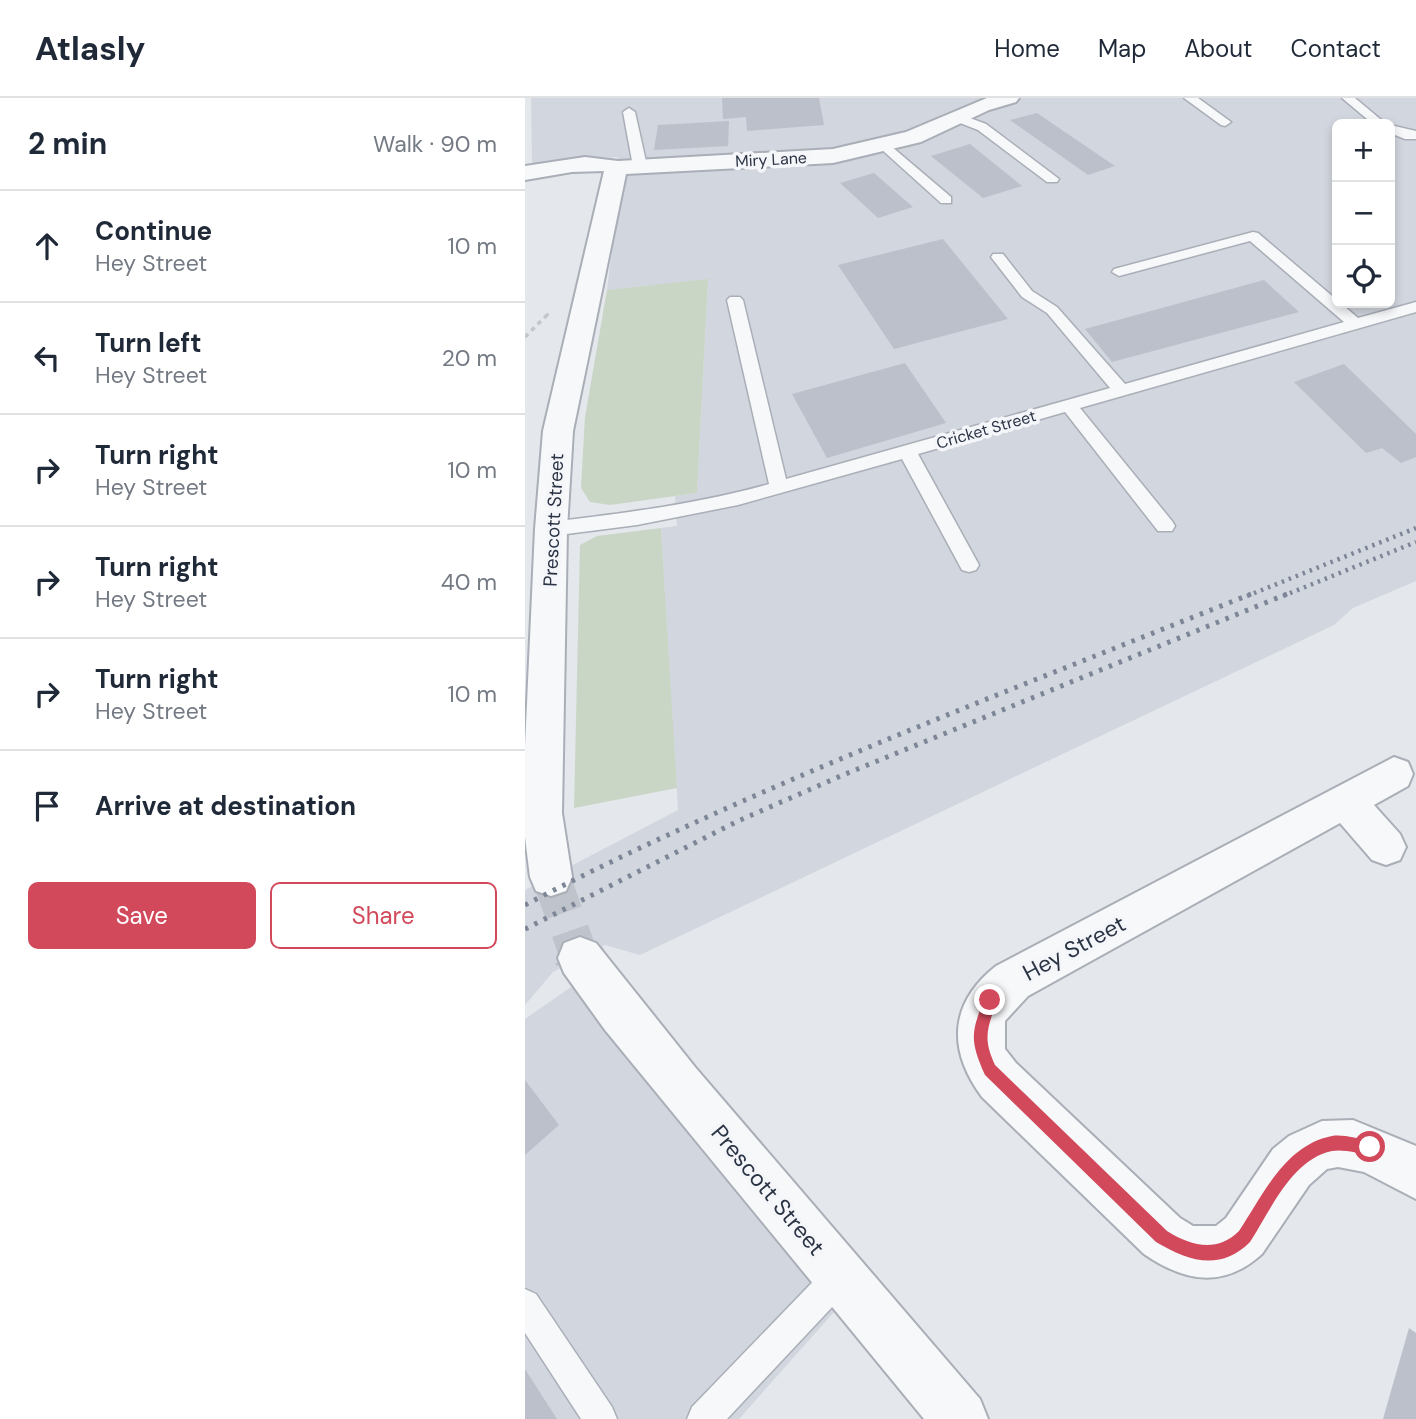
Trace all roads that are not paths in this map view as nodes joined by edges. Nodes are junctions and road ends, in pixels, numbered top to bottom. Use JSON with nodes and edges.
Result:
{"nodes":[{"id":1,"x":1009,"y":98,"type":"edge"},
{"id":2,"x":1190,"y":98,"type":"edge"},
{"id":3,"x":1348,"y":98,"type":"edge"},
{"id":4,"x":629,"y":112,"type":"dead end"},
{"id":5,"x":959,"y":118,"type":"junction"},
{"id":6,"x":1374,"y":119,"type":"edge"},
{"id":7,"x":1225,"y":122,"type":"dead end"},
{"id":8,"x":1395,"y":131,"type":"edge"},
{"id":9,"x":1416,"y":135,"type":"edge"},
{"id":10,"x":885,"y":145,"type":"junction"},
{"id":11,"x":628,"y":167,"type":"junction"},
{"id":12,"x":525,"y":173,"type":"edge"},
{"id":13,"x":1052,"y":179,"type":"dead end"},
{"id":14,"x":946,"y":200,"type":"dead end"},
{"id":15,"x":998,"y":257,"type":"dead end"},
{"id":16,"x":1119,"y":272,"type":"dead end"},
{"id":17,"x":735,"y":300,"type":"dead end"},
{"id":18,"x":1416,"y":307,"type":"edge"},
{"id":19,"x":1355,"y":324,"type":"junction"},
{"id":20,"x":1121,"y":390,"type":"junction"},
{"id":21,"x":1069,"y":405,"type":"junction"},
{"id":22,"x":907,"y":451,"type":"junction"},
{"id":23,"x":779,"y":487,"type":"junction"},
{"id":24,"x":1165,"y":526,"type":"dead end"},
{"id":25,"x":551,"y":529,"type":"junction"},
{"id":26,"x":969,"y":565,"type":"dead end"},
{"id":27,"x":535,"y":766,"type":"edge"},
{"id":28,"x":1394,"y":774,"type":"dead end"},
{"id":29,"x":1345,"y":801,"type":"junction"},
{"id":30,"x":1386,"y":847,"type":"dead end"},
{"id":31,"x":551,"y":877,"type":"tunnel mouth"},
{"id":32,"x":580,"y":958,"type":"tunnel mouth"},
{"id":33,"x":1416,"y":1174,"type":"edge"},
{"id":34,"x":840,"y":1276,"type":"junction"},
{"id":35,"x":525,"y":1305,"type":"edge"},
{"id":36,"x":600,"y":1419,"type":"edge"},
{"id":37,"x":704,"y":1419,"type":"edge"},
{"id":38,"x":960,"y":1419,"type":"edge"}],
"edges":[{"from":1,"to":5,"type":"street","name":"Miry Lane"},
{"from":2,"to":7,"type":"lane"},
{"from":3,"to":6,"type":"lane"},
{"from":4,"to":11,"type":"lane"},
{"from":5,"to":10,"type":"street","name":"Miry Lane"},
{"from":5,"to":13,"type":"lane"},
{"from":8,"to":9,"type":"lane"},
{"from":10,"to":11,"type":"street","name":"Miry Lane"},
{"from":10,"to":14,"type":"lane"},
{"from":11,"to":12,"type":"street","name":"Miry Lane"},
{"from":11,"to":25,"type":"street","name":"Prescott Street"},
{"from":15,"to":20,"type":"lane"},
{"from":16,"to":19,"type":"lane"},
{"from":17,"to":23,"type":"lane"},
{"from":18,"to":19,"type":"lane","name":"Cricket Street"},
{"from":19,"to":20,"type":"lane","name":"Cricket Street"},
{"from":20,"to":21,"type":"lane","name":"Cricket Street"},
{"from":21,"to":22,"type":"lane","name":"Cricket Street"},
{"from":21,"to":24,"type":"lane"},
{"from":22,"to":23,"type":"lane","name":"Cricket Street"},
{"from":22,"to":26,"type":"lane"},
{"from":23,"to":25,"type":"lane","name":"Cricket Street"},
{"from":25,"to":27,"type":"street","name":"Prescott Street"},
{"from":27,"to":31,"type":"street","name":"Prescott Street"},
{"from":28,"to":29,"type":"street","name":"Hey Street"},
{"from":29,"to":30,"type":"street"},
{"from":29,"to":33,"type":"street","name":"Hey Street"},
{"from":32,"to":34,"type":"street","name":"Prescott Street"},
{"from":34,"to":37,"type":"lane"},
{"from":34,"to":38,"type":"street","name":"Prescott Street"},
{"from":35,"to":36,"type":"lane"}]}
